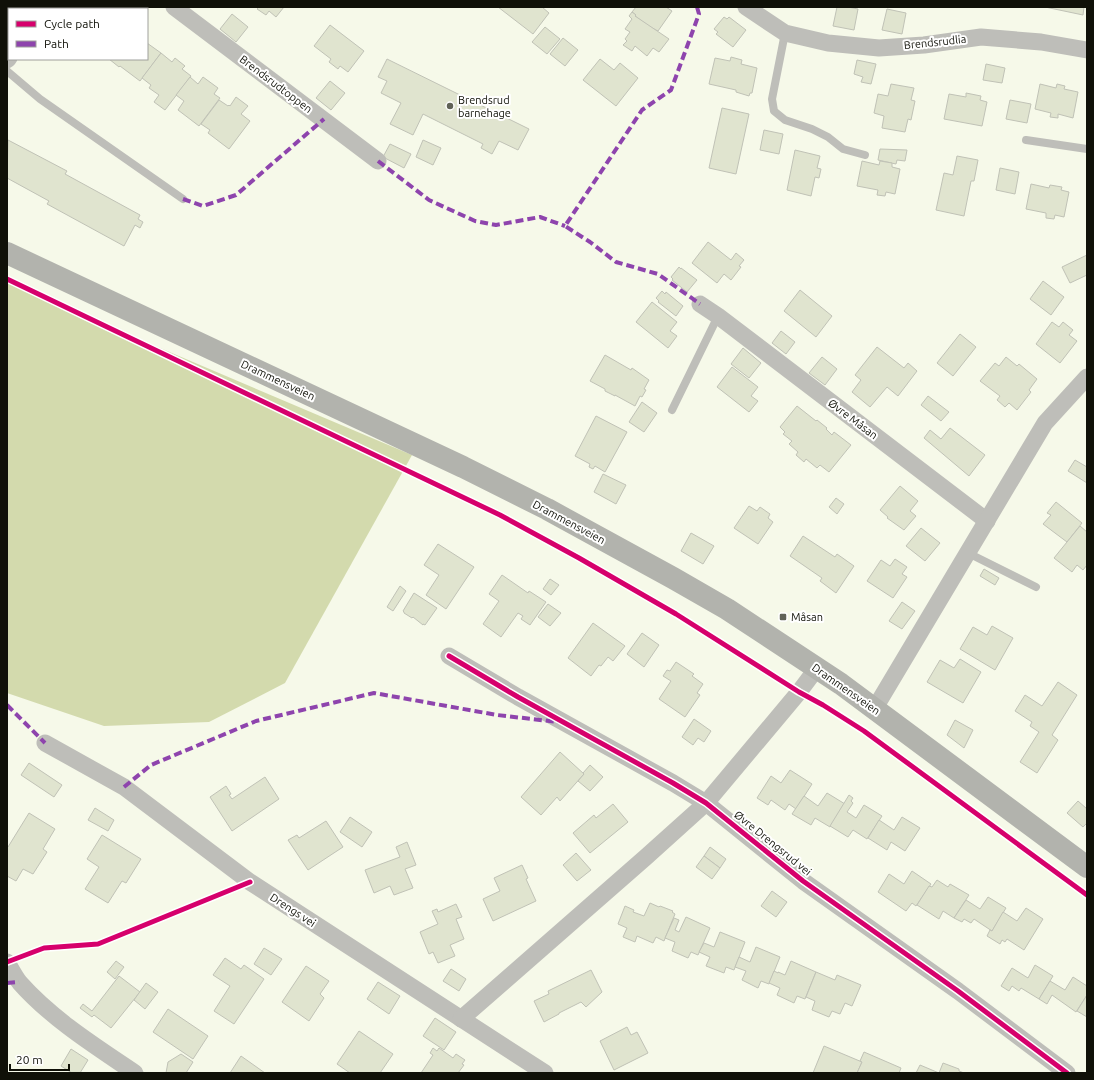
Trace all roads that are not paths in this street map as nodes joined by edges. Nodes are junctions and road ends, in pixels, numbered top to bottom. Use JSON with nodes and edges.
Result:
{"nodes":[{"id":1,"x":174,"y":7,"type":"edge"},
{"id":2,"x":746,"y":7,"type":"edge"},
{"id":3,"x":785,"y":33,"type":"junction"},
{"id":4,"x":1087,"y":50,"type":"edge"},
{"id":5,"x":7,"y":71,"type":"edge"},
{"id":6,"x":1026,"y":140,"type":"dead end"},
{"id":7,"x":1087,"y":149,"type":"edge"},
{"id":8,"x":865,"y":155,"type":"dead end"},
{"id":9,"x":378,"y":161,"type":"dead end"},
{"id":10,"x":183,"y":199,"type":"dead end"},
{"id":11,"x":7,"y":253,"type":"edge"},
{"id":12,"x":700,"y":304,"type":"dead end"},
{"id":13,"x":718,"y":316,"type":"junction"},
{"id":14,"x":1087,"y":377,"type":"edge"},
{"id":15,"x":672,"y":410,"type":"dead end"},
{"id":16,"x":987,"y":521,"type":"junction"},
{"id":17,"x":968,"y":553,"type":"junction"},
{"id":18,"x":1036,"y":587,"type":"dead end"},
{"id":19,"x":449,"y":656,"type":"dead end"},
{"id":20,"x":817,"y":668,"type":"junction"},
{"id":21,"x":875,"y":708,"type":"junction"},
{"id":22,"x":45,"y":743,"type":"dead end"},
{"id":23,"x":706,"y":803,"type":"junction"},
{"id":24,"x":1087,"y":867,"type":"edge"},
{"id":25,"x":7,"y":962,"type":"edge"},
{"id":26,"x":461,"y":1019,"type":"junction"},
{"id":27,"x":135,"y":1073,"type":"edge"},
{"id":28,"x":545,"y":1073,"type":"edge"},
{"id":29,"x":1067,"y":1073,"type":"edge"}],
"edges":[{"from":1,"to":9,"type":"street","name":"Brendsrudtoppen"},
{"from":2,"to":3,"type":"street","name":"Brendsrudlia"},
{"from":3,"to":4,"type":"street","name":"Brendsrudlia"},
{"from":3,"to":8,"type":"lane"},
{"from":5,"to":10,"type":"lane"},
{"from":6,"to":7,"type":"lane"},
{"from":11,"to":20,"type":"main road","name":"Drammensveien"},
{"from":12,"to":13,"type":"street","name":"Øvre Måsan"},
{"from":13,"to":15,"type":"lane"},
{"from":13,"to":16,"type":"street","name":"Øvre Måsan"},
{"from":14,"to":16,"type":"street"},
{"from":16,"to":17,"type":"street"},
{"from":17,"to":18,"type":"lane"},
{"from":17,"to":21,"type":"street"},
{"from":19,"to":23,"type":"street","name":"Øvre Drengsrud vei"},
{"from":20,"to":21,"type":"main road","name":"Drammensveien"},
{"from":20,"to":23,"type":"street"},
{"from":21,"to":24,"type":"main road","name":"Drammensveien"},
{"from":22,"to":26,"type":"street","name":"Drengs vei"},
{"from":23,"to":26,"type":"street"},
{"from":23,"to":29,"type":"street","name":"Øvre Drengsrud vei"},
{"from":25,"to":27,"type":"street"},
{"from":26,"to":28,"type":"street","name":"Drengs vei"}]}
